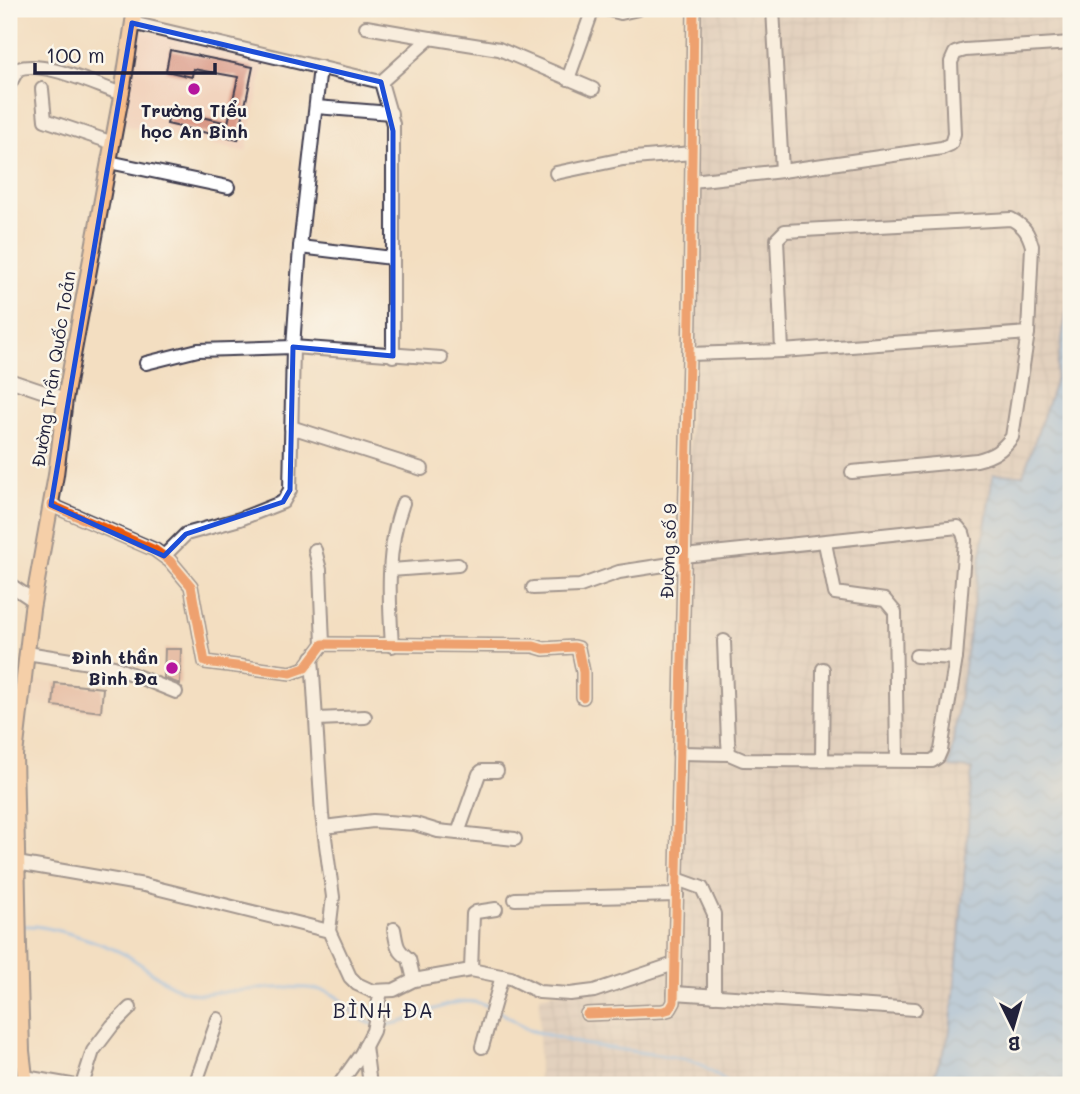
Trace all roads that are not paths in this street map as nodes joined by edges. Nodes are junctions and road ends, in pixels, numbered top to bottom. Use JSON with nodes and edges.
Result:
{"nodes":[{"id":1,"x":593,"y":9,"type":"edge"},
{"id":2,"x":606,"y":9,"type":"edge"},
{"id":3,"x":638,"y":9,"type":"edge"},
{"id":4,"x":694,"y":9,"type":"edge"},
{"id":5,"x":773,"y":9,"type":"edge"},
{"id":6,"x":134,"y":16,"type":"edge"},
{"id":7,"x":366,"y":27,"type":"dead end"},
{"id":8,"x":430,"y":38,"type":"junction"},
{"id":9,"x":1071,"y":43,"type":"edge"},
{"id":10,"x":320,"y":67,"type":"junction"},
{"id":11,"x":568,"y":79,"type":"junction"},
{"id":12,"x":381,"y":82,"type":"junction"},
{"id":13,"x":9,"y":85,"type":"edge"},
{"id":14,"x":42,"y":89,"type":"dead end"},
{"id":15,"x":593,"y":89,"type":"dead end"},
{"id":16,"x":122,"y":94,"type":"junction"},
{"id":17,"x":316,"y":107,"type":"junction"},
{"id":18,"x":391,"y":113,"type":"junction"},
{"id":19,"x":113,"y":143,"type":"junction"},
{"id":20,"x":692,"y":153,"type":"junction"},
{"id":21,"x":109,"y":162,"type":"junction"},
{"id":22,"x":782,"y":171,"type":"junction"},
{"id":23,"x":556,"y":173,"type":"dead end"},
{"id":24,"x":692,"y":181,"type":"junction"},
{"id":25,"x":228,"y":187,"type":"dead end"},
{"id":26,"x":300,"y":247,"type":"junction"},
{"id":27,"x":392,"y":258,"type":"junction"},
{"id":28,"x":1028,"y":333,"type":"junction"},
{"id":29,"x":293,"y":347,"type":"junction"},
{"id":30,"x":782,"y":351,"type":"junction"},
{"id":31,"x":689,"y":354,"type":"junction"},
{"id":32,"x":393,"y":356,"type":"junction"},
{"id":33,"x":441,"y":358,"type":"dead end"},
{"id":34,"x":146,"y":363,"type":"dead end"},
{"id":35,"x":9,"y":380,"type":"edge"},
{"id":36,"x":65,"y":399,"type":"junction"},
{"id":37,"x":291,"y":427,"type":"junction"},
{"id":38,"x":422,"y":469,"type":"dead end"},
{"id":39,"x":852,"y":472,"type":"dead end"},
{"id":40,"x":403,"y":503,"type":"dead end"},
{"id":41,"x":51,"y":505,"type":"junction"},
{"id":42,"x":825,"y":543,"type":"junction"},
{"id":43,"x":315,"y":550,"type":"dead end"},
{"id":44,"x":164,"y":556,"type":"junction"},
{"id":45,"x":684,"y":559,"type":"junction"},
{"id":46,"x":458,"y":565,"type":"dead end"},
{"id":47,"x":391,"y":570,"type":"junction"},
{"id":48,"x":9,"y":584,"type":"edge"},
{"id":49,"x":533,"y":588,"type":"dead end"},
{"id":50,"x":33,"y":600,"type":"junction"},
{"id":51,"x":724,"y":641,"type":"dead end"},
{"id":52,"x":323,"y":644,"type":"junction"},
{"id":53,"x":392,"y":646,"type":"junction"},
{"id":54,"x":27,"y":653,"type":"junction"},
{"id":55,"x":916,"y":656,"type":"dead end"},
{"id":56,"x":312,"y":657,"type":"junction"},
{"id":57,"x":956,"y":658,"type":"junction"},
{"id":58,"x":823,"y":669,"type":"dead end"},
{"id":59,"x":176,"y":692,"type":"dead end"},
{"id":60,"x":583,"y":697,"type":"dead end"},
{"id":61,"x":365,"y":717,"type":"dead end"},
{"id":62,"x":317,"y":719,"type":"junction"},
{"id":63,"x":679,"y":753,"type":"junction"},
{"id":64,"x":12,"y":754,"type":"edge"},
{"id":65,"x":729,"y":754,"type":"junction"},
{"id":66,"x":822,"y":760,"type":"junction"},
{"id":67,"x":897,"y":760,"type":"junction"},
{"id":68,"x":497,"y":771,"type":"dead end"},
{"id":69,"x":324,"y":827,"type":"junction"},
{"id":70,"x":458,"y":833,"type":"junction"},
{"id":71,"x":515,"y":839,"type":"dead end"},
{"id":72,"x":17,"y":863,"type":"junction"},
{"id":73,"x":677,"y":879,"type":"junction"},
{"id":74,"x":677,"y":895,"type":"junction"},
{"id":75,"x":515,"y":899,"type":"dead end"},
{"id":76,"x":496,"y":909,"type":"dead end"},
{"id":77,"x":394,"y":929,"type":"dead end"},
{"id":78,"x":329,"y":931,"type":"junction"},
{"id":79,"x":674,"y":964,"type":"junction"},
{"id":80,"x":471,"y":970,"type":"junction"},
{"id":81,"x":502,"y":976,"type":"junction"},
{"id":82,"x":414,"y":980,"type":"junction"},
{"id":83,"x":381,"y":991,"type":"junction"},
{"id":84,"x":674,"y":993,"type":"junction"},
{"id":85,"x":714,"y":996,"type":"junction"},
{"id":86,"x":131,"y":1008,"type":"dead end"},
{"id":87,"x":915,"y":1009,"type":"dead end"},
{"id":88,"x":587,"y":1014,"type":"dead end"},
{"id":89,"x":218,"y":1019,"type":"dead end"},
{"id":90,"x":15,"y":1020,"type":"edge"},
{"id":91,"x":365,"y":1046,"type":"junction"},
{"id":92,"x":482,"y":1046,"type":"dead end"},
{"id":93,"x":26,"y":1081,"type":"edge"},
{"id":94,"x":71,"y":1085,"type":"edge"},
{"id":95,"x":82,"y":1085,"type":"edge"},
{"id":96,"x":195,"y":1085,"type":"edge"},
{"id":97,"x":339,"y":1085,"type":"edge"},
{"id":98,"x":370,"y":1085,"type":"edge"}],
"edges":[{"from":1,"to":11,"type":"street"},
{"from":2,"to":3,"type":"street"},
{"from":4,"to":20,"type":"street","name":"Đường số 9"},
{"from":5,"to":22,"type":"street"},
{"from":6,"to":10,"type":"street"},
{"from":6,"to":16,"type":"main road","name":"Đường Trần Quốc Toản"},
{"from":7,"to":8,"type":"street"},
{"from":8,"to":11,"type":"street"},
{"from":8,"to":12,"type":"street"},
{"from":9,"to":22,"type":"street"},
{"from":10,"to":12,"type":"street"},
{"from":10,"to":17,"type":"street"},
{"from":11,"to":15,"type":"street"},
{"from":12,"to":18,"type":"street"},
{"from":13,"to":16,"type":"street"},
{"from":14,"to":19,"type":"street"},
{"from":16,"to":19,"type":"main road","name":"Đường Trần Quốc Toản"},
{"from":17,"to":18,"type":"street"},
{"from":17,"to":26,"type":"street"},
{"from":18,"to":27,"type":"street"},
{"from":19,"to":21,"type":"main road","name":"Đường Trần Quốc Toản"},
{"from":20,"to":23,"type":"street"},
{"from":20,"to":24,"type":"street","name":"Đường số 9"},
{"from":21,"to":25,"type":"street"},
{"from":21,"to":36,"type":"main road","name":"Đường Trần Quốc Toản"},
{"from":22,"to":24,"type":"street"},
{"from":24,"to":31,"type":"street","name":"Đường số 9"},
{"from":26,"to":27,"type":"street"},
{"from":26,"to":29,"type":"street"},
{"from":27,"to":32,"type":"street"},
{"from":28,"to":30,"type":"street"},
{"from":28,"to":30,"type":"street"},
{"from":28,"to":39,"type":"street"},
{"from":29,"to":32,"type":"street"},
{"from":29,"to":34,"type":"street"},
{"from":29,"to":37,"type":"street"},
{"from":30,"to":31,"type":"street"},
{"from":31,"to":45,"type":"street","name":"Đường số 9"},
{"from":32,"to":33,"type":"street"},
{"from":35,"to":36,"type":"street"},
{"from":36,"to":41,"type":"main road","name":"Đường Trần Quốc Toản"},
{"from":37,"to":38,"type":"street"},
{"from":37,"to":44,"type":"street"},
{"from":40,"to":47,"type":"street"},
{"from":41,"to":44,"type":"street"},
{"from":41,"to":50,"type":"main road","name":"Đường Trần Quốc Toản"},
{"from":42,"to":45,"type":"street"},
{"from":42,"to":57,"type":"street"},
{"from":42,"to":67,"type":"street"},
{"from":43,"to":52,"type":"street"},
{"from":44,"to":56,"type":"street"},
{"from":45,"to":49,"type":"street"},
{"from":45,"to":63,"type":"street","name":"Đường số 9"},
{"from":46,"to":47,"type":"street"},
{"from":47,"to":53,"type":"street"},
{"from":48,"to":50,"type":"street"},
{"from":50,"to":54,"type":"main road","name":"Đường Trần Quốc Toản"},
{"from":51,"to":65,"type":"street"},
{"from":52,"to":53,"type":"street"},
{"from":52,"to":56,"type":"street"},
{"from":53,"to":60,"type":"street"},
{"from":54,"to":59,"type":"street"},
{"from":54,"to":64,"type":"main road","name":"Đường Trần Quốc Toản"},
{"from":55,"to":57,"type":"street"},
{"from":56,"to":62,"type":"street"},
{"from":57,"to":67,"type":"street"},
{"from":58,"to":66,"type":"street"},
{"from":61,"to":62,"type":"street"},
{"from":62,"to":69,"type":"street"},
{"from":63,"to":65,"type":"street"},
{"from":63,"to":73,"type":"street","name":"Đường số 9"},
{"from":64,"to":72,"type":"main road","name":"Đường Trần Quốc Toản"},
{"from":65,"to":66,"type":"street"},
{"from":66,"to":67,"type":"street"},
{"from":68,"to":70,"type":"street"},
{"from":69,"to":70,"type":"street"},
{"from":69,"to":78,"type":"street"},
{"from":70,"to":71,"type":"street"},
{"from":72,"to":78,"type":"street"},
{"from":72,"to":90,"type":"main road","name":"Đường Trần Quốc Toản"},
{"from":73,"to":74,"type":"street","name":"Đường số 9"},
{"from":73,"to":85,"type":"street"},
{"from":74,"to":75,"type":"street"},
{"from":74,"to":79,"type":"street","name":"Đường số 9"},
{"from":76,"to":80,"type":"street"},
{"from":77,"to":82,"type":"street"},
{"from":78,"to":83,"type":"street"},
{"from":79,"to":81,"type":"street"},
{"from":79,"to":84,"type":"street","name":"Đường số 9"},
{"from":80,"to":81,"type":"street"},
{"from":80,"to":82,"type":"street"},
{"from":81,"to":92,"type":"street"},
{"from":82,"to":83,"type":"street"},
{"from":83,"to":91,"type":"street"},
{"from":84,"to":85,"type":"street"},
{"from":84,"to":88,"type":"street"},
{"from":85,"to":87,"type":"street"},
{"from":86,"to":95,"type":"street"},
{"from":89,"to":96,"type":"street"},
{"from":90,"to":93,"type":"main road","name":"Đường Trần Quốc Toản"},
{"from":91,"to":97,"type":"street"},
{"from":91,"to":98,"type":"street"},
{"from":93,"to":94,"type":"street"}]}
